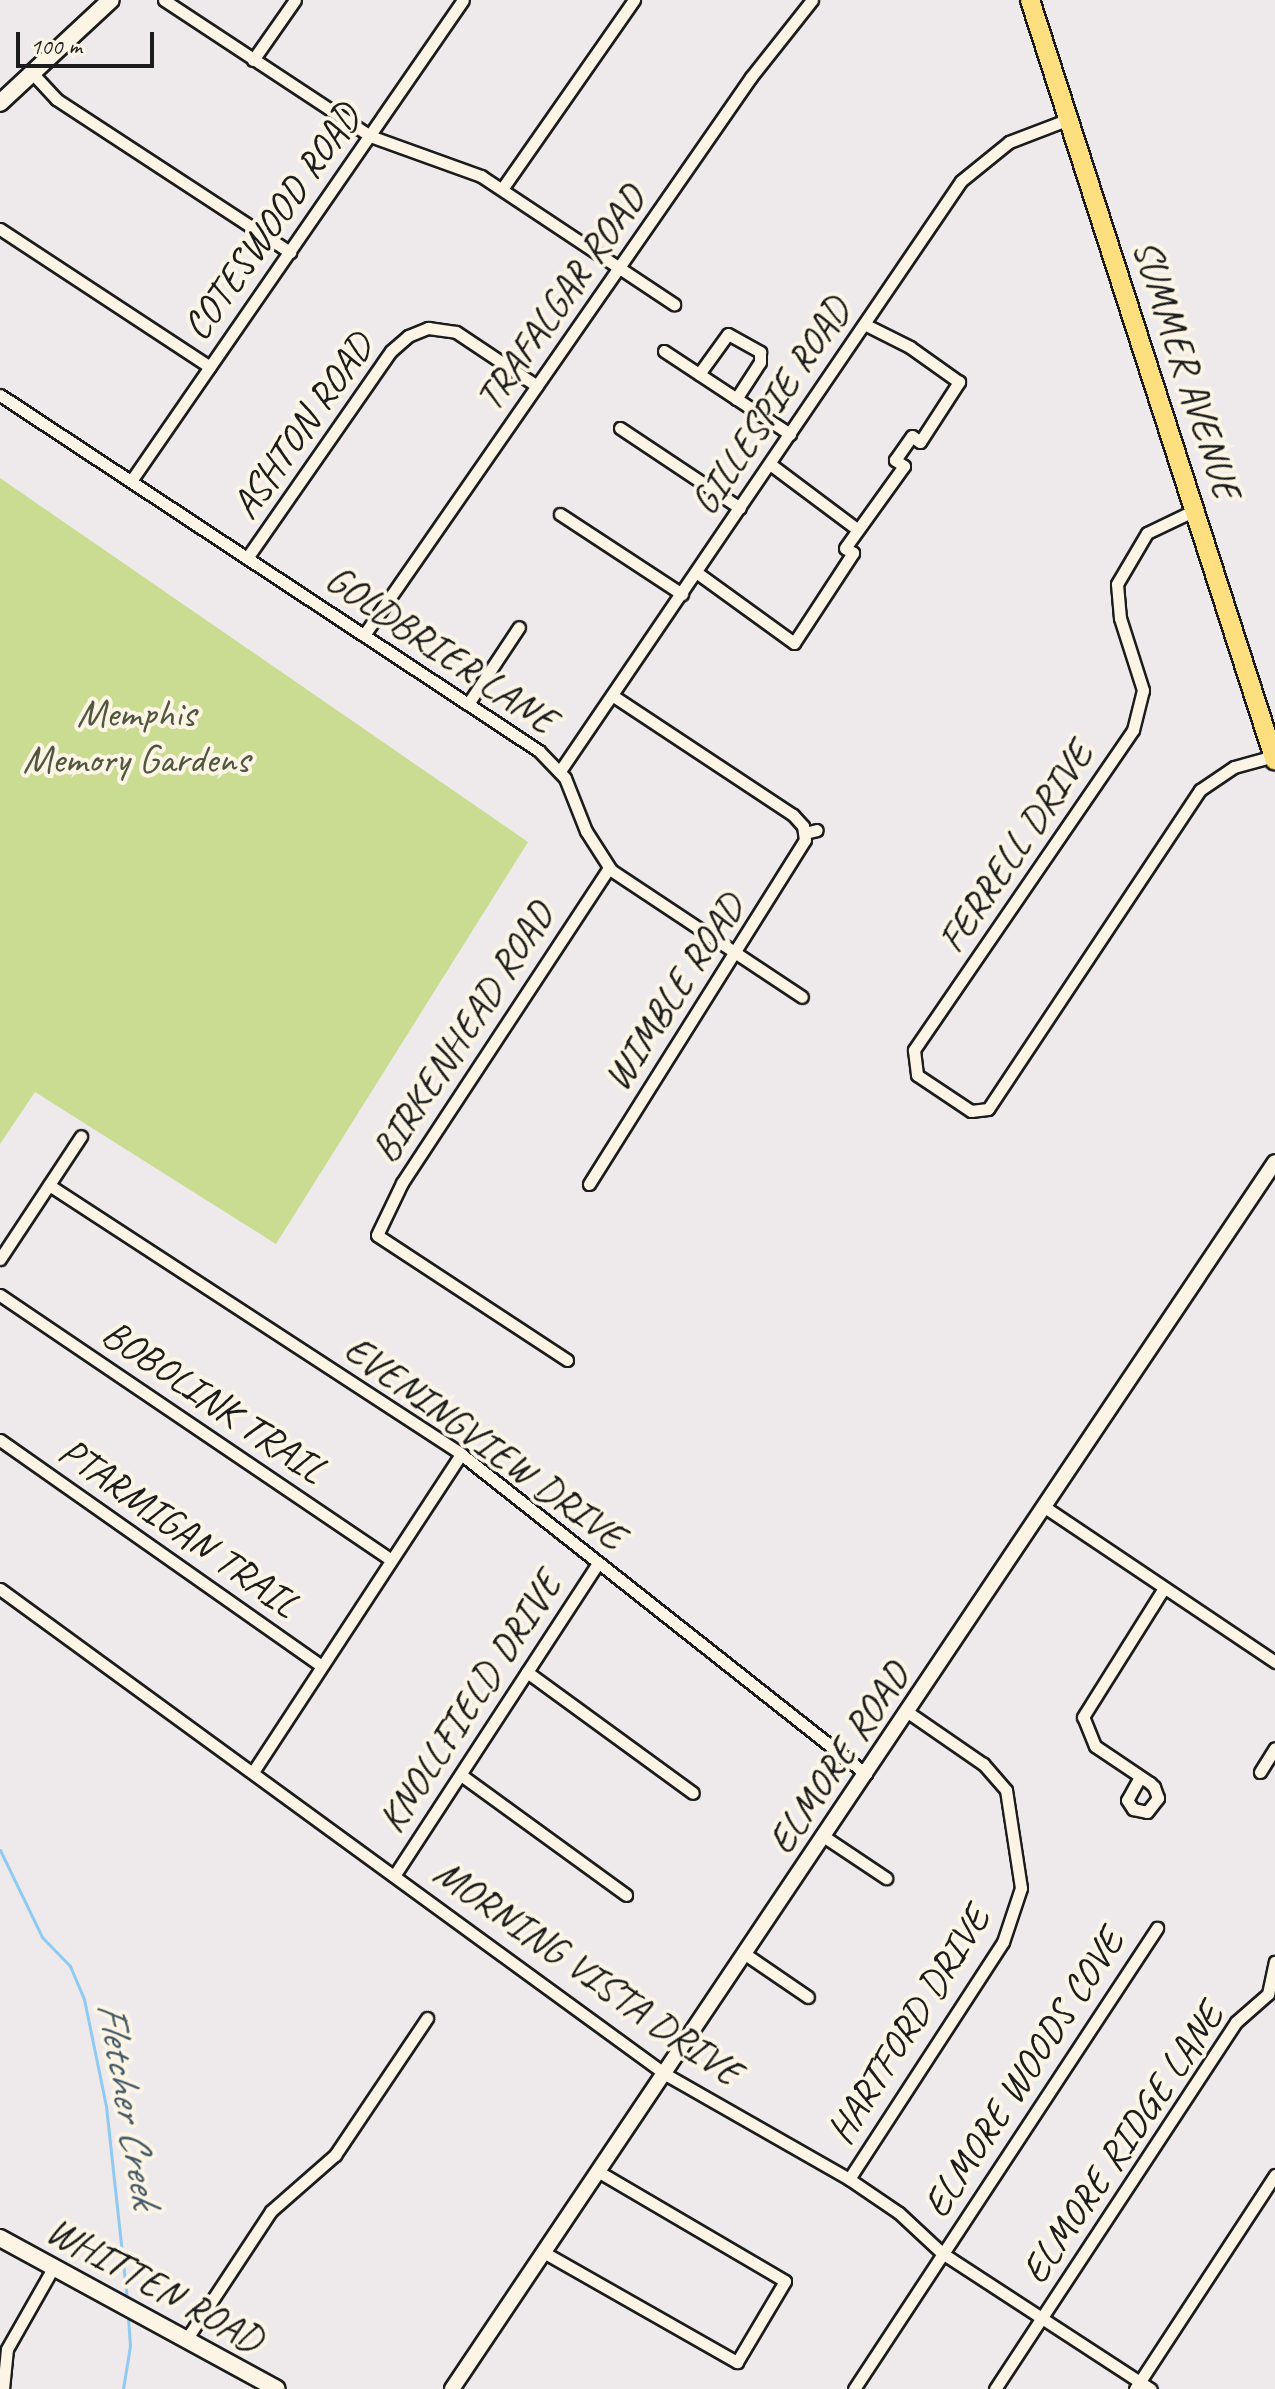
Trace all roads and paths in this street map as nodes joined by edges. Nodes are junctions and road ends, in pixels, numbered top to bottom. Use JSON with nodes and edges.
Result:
{"nodes":[{"id":1,"x":111,"y":0,"type":"edge"},
{"id":2,"x":164,"y":0,"type":"edge"},
{"id":3,"x":295,"y":0,"type":"edge"},
{"id":4,"x":463,"y":0,"type":"edge"},
{"id":5,"x":634,"y":0,"type":"edge"},
{"id":6,"x":1030,"y":0,"type":"edge"},
{"id":7,"x":809,"y":1,"type":"edge"},
{"id":8,"x":253,"y":60,"type":"junction"},
{"id":9,"x":34,"y":75,"type":"junction"},
{"id":10,"x":0,"y":103,"type":"edge"},
{"id":11,"x":1069,"y":119,"type":"junction"},
{"id":12,"x":370,"y":136,"type":"junction"},
{"id":13,"x":502,"y":189,"type":"junction"},
{"id":14,"x":0,"y":229,"type":"edge"},
{"id":15,"x":290,"y":252,"type":"junction"},
{"id":16,"x":620,"y":268,"type":"junction"},
{"id":17,"x":674,"y":304,"type":"dead end"},
{"id":18,"x":864,"y":324,"type":"junction"},
{"id":19,"x":664,"y":351,"type":"dead end"},
{"id":20,"x":210,"y":367,"type":"junction"},
{"id":21,"x":699,"y":374,"type":"junction"},
{"id":22,"x":537,"y":386,"type":"junction"},
{"id":23,"x":0,"y":395,"type":"edge"},
{"id":24,"x":736,"y":399,"type":"junction"},
{"id":25,"x":620,"y":428,"type":"dead end"},
{"id":26,"x":790,"y":434,"type":"junction"},
{"id":27,"x":770,"y":464,"type":"junction"},
{"id":28,"x":131,"y":481,"type":"junction"},
{"id":29,"x":740,"y":508,"type":"junction"},
{"id":30,"x":1195,"y":510,"type":"junction"},
{"id":31,"x":560,"y":514,"type":"dead end"},
{"id":32,"x":857,"y":529,"type":"junction"},
{"id":33,"x":247,"y":558,"type":"junction"},
{"id":34,"x":696,"y":572,"type":"junction"},
{"id":35,"x":682,"y":594,"type":"junction"},
{"id":36,"x":519,"y":627,"type":"dead end"},
{"id":37,"x":364,"y":635,"type":"junction"},
{"id":38,"x":613,"y":696,"type":"junction"},
{"id":39,"x":468,"y":704,"type":"junction"},
{"id":40,"x":1274,"y":758,"type":"edge"},
{"id":41,"x":560,"y":771,"type":"junction"},
{"id":42,"x":609,"y":868,"type":"junction"},
{"id":43,"x":736,"y":954,"type":"junction"},
{"id":44,"x":802,"y":997,"type":"dead end"},
{"id":45,"x":81,"y":1136,"type":"dead end"},
{"id":46,"x":1275,"y":1162,"type":"edge"},
{"id":47,"x":589,"y":1184,"type":"dead end"},
{"id":48,"x":49,"y":1185,"type":"junction"},
{"id":49,"x":0,"y":1259,"type":"edge"},
{"id":50,"x":0,"y":1295,"type":"edge"},
{"id":51,"x":567,"y":1360,"type":"dead end"},
{"id":52,"x":0,"y":1440,"type":"edge"},
{"id":53,"x":461,"y":1454,"type":"junction"},
{"id":54,"x":1046,"y":1508,"type":"junction"},
{"id":55,"x":391,"y":1560,"type":"junction"},
{"id":56,"x":598,"y":1563,"type":"junction"},
{"id":57,"x":1164,"y":1588,"type":"junction"},
{"id":58,"x":0,"y":1589,"type":"edge"},
{"id":59,"x":1275,"y":1662,"type":"edge"},
{"id":60,"x":322,"y":1666,"type":"junction"},
{"id":61,"x":527,"y":1672,"type":"junction"},
{"id":62,"x":909,"y":1713,"type":"junction"},
{"id":63,"x":1275,"y":1748,"type":"edge"},
{"id":64,"x":253,"y":1772,"type":"junction"},
{"id":65,"x":1260,"y":1772,"type":"dead end"},
{"id":66,"x":866,"y":1774,"type":"junction"},
{"id":67,"x":461,"y":1775,"type":"junction"},
{"id":68,"x":1140,"y":1777,"type":"dead end"},
{"id":69,"x":693,"y":1793,"type":"dead end"},
{"id":70,"x":823,"y":1836,"type":"junction"},
{"id":71,"x":394,"y":1876,"type":"junction"},
{"id":72,"x":886,"y":1878,"type":"dead end"},
{"id":73,"x":626,"y":1895,"type":"dead end"},
{"id":74,"x":1157,"y":1928,"type":"dead end"},
{"id":75,"x":745,"y":1954,"type":"junction"},
{"id":76,"x":1275,"y":1962,"type":"edge"},
{"id":77,"x":808,"y":1997,"type":"dead end"},
{"id":78,"x":427,"y":2018,"type":"dead end"},
{"id":79,"x":665,"y":2074,"type":"junction"},
{"id":80,"x":601,"y":2173,"type":"junction"},
{"id":81,"x":1275,"y":2175,"type":"edge"},
{"id":82,"x":849,"y":2179,"type":"junction"},
{"id":83,"x":0,"y":2238,"type":"edge"},
{"id":84,"x":545,"y":2253,"type":"junction"},
{"id":85,"x":942,"y":2253,"type":"junction"},
{"id":86,"x":53,"y":2268,"type":"junction"},
{"id":87,"x":1041,"y":2319,"type":"junction"},
{"id":88,"x":186,"y":2340,"type":"junction"},
{"id":89,"x":1137,"y":2385,"type":"edge"},
{"id":90,"x":3,"y":2389,"type":"edge"},
{"id":91,"x":277,"y":2389,"type":"edge"},
{"id":92,"x":452,"y":2389,"type":"edge"},
{"id":93,"x":854,"y":2389,"type":"edge"},
{"id":94,"x":995,"y":2389,"type":"edge"},
{"id":95,"x":1151,"y":2389,"type":"edge"}],
"edges":[{"from":1,"to":9,"type":"main road"},
{"from":2,"to":8,"type":"street"},
{"from":3,"to":8,"type":"street"},
{"from":4,"to":12,"type":"street","name":"COTESWOOD ROAD"},
{"from":5,"to":13,"type":"street"},
{"from":6,"to":11,"type":"main road","name":"SUMMER AVENUE"},
{"from":7,"to":16,"type":"street","name":"TRAFALGAR ROAD"},
{"from":8,"to":12,"type":"street"},
{"from":9,"to":10,"type":"main road"},
{"from":9,"to":15,"type":"street"},
{"from":11,"to":18,"type":"street","name":"GILLESPIE ROAD"},
{"from":11,"to":30,"type":"main road","name":"SUMMER AVENUE"},
{"from":12,"to":13,"type":"street"},
{"from":12,"to":15,"type":"street","name":"COTESWOOD ROAD"},
{"from":13,"to":16,"type":"street"},
{"from":14,"to":20,"type":"street"},
{"from":15,"to":20,"type":"street","name":"COTESWOOD ROAD"},
{"from":16,"to":17,"type":"street"},
{"from":16,"to":22,"type":"street","name":"TRAFALGAR ROAD"},
{"from":18,"to":26,"type":"street","name":"GILLESPIE ROAD"},
{"from":18,"to":32,"type":"street"},
{"from":19,"to":21,"type":"street"},
{"from":20,"to":28,"type":"street","name":"COTESWOOD ROAD"},
{"from":21,"to":24,"type":"street"},
{"from":21,"to":24,"type":"street"},
{"from":22,"to":33,"type":"street","name":"ASHTON ROAD"},
{"from":22,"to":37,"type":"street","name":"TRAFALGAR ROAD"},
{"from":23,"to":28,"type":"street","name":"GOLDBRIER LANE"},
{"from":24,"to":26,"type":"street"},
{"from":25,"to":29,"type":"street"},
{"from":26,"to":27,"type":"street","name":"GILLESPIE ROAD"},
{"from":27,"to":29,"type":"street","name":"GILLESPIE ROAD"},
{"from":27,"to":32,"type":"street"},
{"from":28,"to":33,"type":"street","name":"GOLDBRIER LANE"},
{"from":29,"to":34,"type":"street","name":"GILLESPIE ROAD"},
{"from":30,"to":40,"type":"main road","name":"SUMMER AVENUE"},
{"from":30,"to":40,"type":"street","name":"FERRELL DRIVE"},
{"from":31,"to":35,"type":"street"},
{"from":32,"to":34,"type":"street"},
{"from":33,"to":37,"type":"street","name":"GOLDBRIER LANE"},
{"from":34,"to":35,"type":"street","name":"GILLESPIE ROAD"},
{"from":35,"to":38,"type":"street","name":"GILLESPIE ROAD"},
{"from":36,"to":39,"type":"street"},
{"from":37,"to":39,"type":"street","name":"GOLDBRIER LANE"},
{"from":38,"to":41,"type":"street","name":"GILLESPIE ROAD"},
{"from":38,"to":43,"type":"street","name":"WIMBLE ROAD"},
{"from":39,"to":41,"type":"street","name":"GOLDBRIER LANE"},
{"from":41,"to":42,"type":"street","name":"GOLDBRIER LANE"},
{"from":42,"to":43,"type":"street","name":"GOLDBRIER LANE"},
{"from":42,"to":51,"type":"street","name":"BIRKENHEAD ROAD"},
{"from":43,"to":44,"type":"street","name":"GOLDBRIER LANE"},
{"from":43,"to":47,"type":"street","name":"WIMBLE ROAD"},
{"from":45,"to":48,"type":"street"},
{"from":46,"to":54,"type":"street","name":"ELMORE ROAD"},
{"from":48,"to":49,"type":"street"},
{"from":48,"to":53,"type":"street","name":"EVENINGVIEW DRIVE"},
{"from":50,"to":55,"type":"street","name":"BOBOLINK TRAIL"},
{"from":52,"to":60,"type":"street","name":"PTARMIGAN TRAIL"},
{"from":53,"to":55,"type":"street"},
{"from":53,"to":56,"type":"street","name":"EVENINGVIEW DRIVE"},
{"from":54,"to":57,"type":"street"},
{"from":54,"to":62,"type":"street","name":"ELMORE ROAD"},
{"from":55,"to":60,"type":"street"},
{"from":56,"to":61,"type":"street","name":"KNOLLFIELD DRIVE"},
{"from":56,"to":66,"type":"street","name":"EVENINGVIEW DRIVE"},
{"from":57,"to":59,"type":"street"},
{"from":57,"to":68,"type":"street"},
{"from":58,"to":64,"type":"street","name":"MORNING VISTA DRIVE"},
{"from":60,"to":64,"type":"street"},
{"from":61,"to":67,"type":"street","name":"KNOLLFIELD DRIVE"},
{"from":61,"to":69,"type":"street"},
{"from":62,"to":66,"type":"street","name":"ELMORE ROAD"},
{"from":62,"to":82,"type":"street","name":"HARTFORD DRIVE"},
{"from":63,"to":65,"type":"street"},
{"from":64,"to":71,"type":"street","name":"MORNING VISTA DRIVE"},
{"from":66,"to":70,"type":"street","name":"ELMORE ROAD"},
{"from":67,"to":71,"type":"street","name":"KNOLLFIELD DRIVE"},
{"from":67,"to":73,"type":"street"},
{"from":70,"to":72,"type":"street"},
{"from":70,"to":75,"type":"street","name":"ELMORE ROAD"},
{"from":71,"to":79,"type":"street","name":"MORNING VISTA DRIVE"},
{"from":74,"to":85,"type":"street","name":"ELMORE WOODS COVE"},
{"from":75,"to":77,"type":"street"},
{"from":75,"to":79,"type":"street","name":"ELMORE ROAD"},
{"from":76,"to":87,"type":"street","name":"ELMORE RIDGE LANE"},
{"from":78,"to":88,"type":"street"},
{"from":79,"to":80,"type":"street","name":"ELMORE ROAD"},
{"from":79,"to":82,"type":"street","name":"MORNING VISTA DRIVE"},
{"from":80,"to":84,"type":"street","name":"ELMORE ROAD"},
{"from":80,"to":84,"type":"street"},
{"from":81,"to":89,"type":"street"},
{"from":82,"to":85,"type":"street","name":"MORNING VISTA DRIVE"},
{"from":83,"to":86,"type":"main road","name":"WHITTEN ROAD"},
{"from":84,"to":92,"type":"street","name":"ELMORE ROAD"},
{"from":85,"to":87,"type":"street","name":"MORNING VISTA DRIVE"},
{"from":85,"to":93,"type":"street","name":"ELMORE WOODS COVE"},
{"from":86,"to":88,"type":"main road","name":"WHITTEN ROAD"},
{"from":86,"to":90,"type":"street"},
{"from":87,"to":89,"type":"street","name":"MORNING VISTA DRIVE"},
{"from":87,"to":94,"type":"street","name":"ELMORE RIDGE LANE"},
{"from":88,"to":91,"type":"main road","name":"WHITTEN ROAD"},
{"from":89,"to":95,"type":"street","name":"MORNING VISTA DRIVE"}]}
